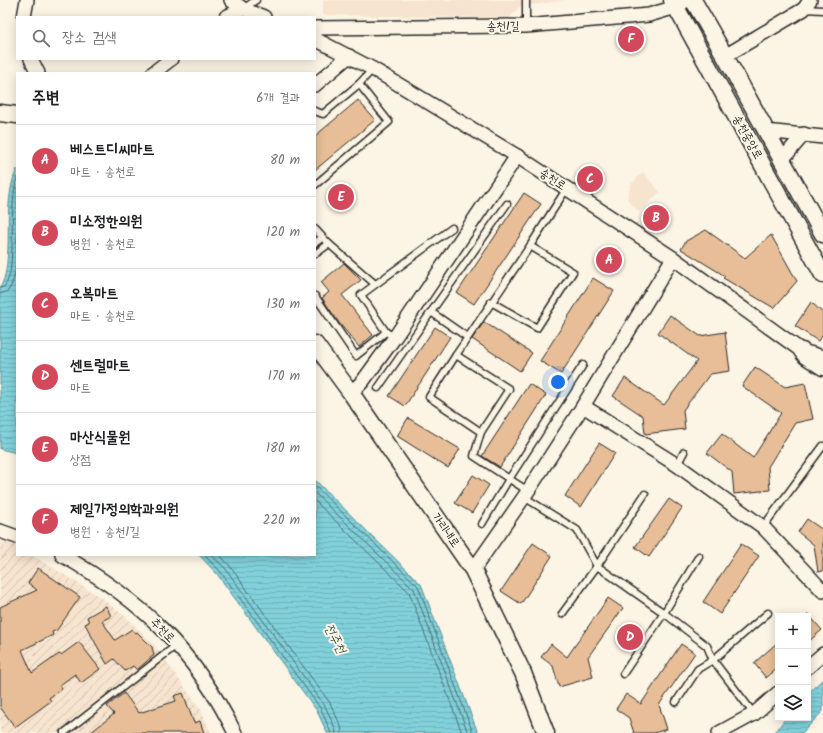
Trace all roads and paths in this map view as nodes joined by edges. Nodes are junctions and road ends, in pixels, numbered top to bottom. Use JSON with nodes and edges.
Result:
{"nodes":[{"id":1,"x":27,"y":0,"type":"edge"},
{"id":2,"x":231,"y":0,"type":"edge"},
{"id":3,"x":256,"y":0,"type":"edge"},
{"id":4,"x":526,"y":0,"type":"edge"},
{"id":5,"x":693,"y":0,"type":"edge"},
{"id":6,"x":678,"y":2,"type":"edge"},
{"id":7,"x":807,"y":5,"type":"edge"},
{"id":8,"x":243,"y":9,"type":"junction"},
{"id":9,"x":823,"y":10,"type":"edge"},
{"id":10,"x":24,"y":16,"type":"edge"},
{"id":11,"x":228,"y":16,"type":"edge"},
{"id":12,"x":261,"y":16,"type":"edge"},
{"id":13,"x":526,"y":26,"type":"junction"},
{"id":14,"x":316,"y":28,"type":"edge"},
{"id":15,"x":316,"y":40,"type":"edge"},
{"id":16,"x":349,"y":56,"type":"junction"},
{"id":17,"x":725,"y":56,"type":"junction"},
{"id":18,"x":32,"y":60,"type":"edge"},
{"id":19,"x":170,"y":60,"type":"edge"},
{"id":20,"x":373,"y":69,"type":"junction"},
{"id":21,"x":38,"y":72,"type":"edge"},
{"id":22,"x":154,"y":72,"type":"edge"},
{"id":23,"x":316,"y":84,"type":"edge"},
{"id":24,"x":359,"y":84,"type":"junction"},
{"id":25,"x":316,"y":111,"type":"edge"},
{"id":26,"x":0,"y":113,"type":"edge"},
{"id":27,"x":16,"y":115,"type":"edge"},
{"id":28,"x":765,"y":131,"type":"junction"},
{"id":29,"x":804,"y":134,"type":"junction"},
{"id":30,"x":823,"y":137,"type":"edge"},
{"id":31,"x":517,"y":156,"type":"junction"},
{"id":32,"x":781,"y":161,"type":"junction"},
{"id":33,"x":316,"y":184,"type":"edge"},
{"id":34,"x":566,"y":188,"type":"junction"},
{"id":35,"x":507,"y":204,"type":"dead end"},
{"id":36,"x":452,"y":228,"type":"dead end"},
{"id":37,"x":316,"y":230,"type":"edge"},
{"id":38,"x":823,"y":234,"type":"edge"},
{"id":39,"x":322,"y":238,"type":"junction"},
{"id":40,"x":316,"y":242,"type":"edge"},
{"id":41,"x":329,"y":244,"type":"junction"},
{"id":42,"x":530,"y":246,"type":"junction"},
{"id":43,"x":316,"y":253,"type":"edge"},
{"id":44,"x":673,"y":258,"type":"junction"},
{"id":45,"x":823,"y":275,"type":"edge"},
{"id":46,"x":375,"y":284,"type":"junction"},
{"id":47,"x":316,"y":297,"type":"edge"},
{"id":48,"x":491,"y":302,"type":"junction"},
{"id":49,"x":431,"y":312,"type":"junction"},
{"id":50,"x":391,"y":334,"type":"junction"},
{"id":51,"x":467,"y":337,"type":"junction"},
{"id":52,"x":316,"y":345,"type":"edge"},
{"id":53,"x":802,"y":351,"type":"junction"},
{"id":54,"x":456,"y":355,"type":"junction"},
{"id":55,"x":823,"y":357,"type":"edge"},
{"id":56,"x":583,"y":365,"type":"dead end"},
{"id":57,"x":823,"y":367,"type":"edge"},
{"id":58,"x":378,"y":388,"type":"dead end"},
{"id":59,"x":351,"y":393,"type":"junction"},
{"id":60,"x":583,"y":406,"type":"junction"},
{"id":61,"x":481,"y":432,"type":"junction"},
{"id":62,"x":823,"y":446,"type":"edge"},
{"id":63,"x":684,"y":452,"type":"dead end"},
{"id":64,"x":677,"y":466,"type":"junction"},
{"id":65,"x":509,"y":479,"type":"junction"},
{"id":66,"x":526,"y":494,"type":"junction"},
{"id":67,"x":645,"y":494,"type":"dead end"},
{"id":68,"x":482,"y":524,"type":"dead end"},
{"id":69,"x":763,"y":527,"type":"junction"},
{"id":70,"x":0,"y":531,"type":"edge"},
{"id":71,"x":16,"y":537,"type":"edge"},
{"id":72,"x":64,"y":556,"type":"edge"},
{"id":73,"x":699,"y":556,"type":"dead end"},
{"id":74,"x":597,"y":566,"type":"junction"},
{"id":75,"x":473,"y":570,"type":"junction"},
{"id":76,"x":823,"y":590,"type":"edge"},
{"id":77,"x":664,"y":613,"type":"junction"},
{"id":78,"x":768,"y":613,"type":"dead end"},
{"id":79,"x":562,"y":614,"type":"dead end"},
{"id":80,"x":178,"y":644,"type":"junction"},
{"id":81,"x":823,"y":654,"type":"edge"},
{"id":82,"x":713,"y":660,"type":"junction"},
{"id":83,"x":811,"y":664,"type":"edge"},
{"id":84,"x":623,"y":674,"type":"dead end"},
{"id":85,"x":775,"y":696,"type":"edge"},
{"id":86,"x":676,"y":702,"type":"dead end"},
{"id":87,"x":754,"y":714,"type":"junction"},
{"id":88,"x":64,"y":733,"type":"edge"},
{"id":89,"x":235,"y":733,"type":"edge"},
{"id":90,"x":546,"y":733,"type":"edge"},
{"id":91,"x":719,"y":733,"type":"edge"}],
"edges":[{"from":1,"to":10,"type":"street"},
{"from":2,"to":8,"type":"street"},
{"from":3,"to":8,"type":"lane"},
{"from":4,"to":13,"type":"lane"},
{"from":5,"to":17,"type":"street","name":"송천중앙로"},
{"from":6,"to":13,"type":"street","name":"송천1길"},
{"from":6,"to":45,"type":"street","name":"송천중앙로"},
{"from":7,"to":9,"type":"lane"},
{"from":7,"to":17,"type":"street"},
{"from":8,"to":11,"type":"street"},
{"from":8,"to":12,"type":"street"},
{"from":13,"to":14,"type":"street","name":"송천1길"},
{"from":15,"to":16,"type":"street","name":"송천로"},
{"from":16,"to":20,"type":"street","name":"송천로"},
{"from":16,"to":23,"type":"street"},
{"from":17,"to":28,"type":"street","name":"송천중앙로"},
{"from":18,"to":21,"type":"street"},
{"from":19,"to":22,"type":"street"},
{"from":20,"to":24,"type":"lane"},
{"from":20,"to":31,"type":"street","name":"송천로"},
{"from":24,"to":25,"type":"lane"},
{"from":24,"to":33,"type":"lane"},
{"from":26,"to":27,"type":"street"},
{"from":28,"to":29,"type":"street"},
{"from":28,"to":32,"type":"street","name":"송천중앙로"},
{"from":29,"to":30,"type":"street"},
{"from":29,"to":32,"type":"street"},
{"from":31,"to":34,"type":"street","name":"송천로"},
{"from":31,"to":50,"type":"street"},
{"from":32,"to":38,"type":"street","name":"송천중앙로"},
{"from":34,"to":42,"type":"lane"},
{"from":34,"to":44,"type":"street","name":"송천로"},
{"from":35,"to":49,"type":"lane"},
{"from":36,"to":46,"type":"lane"},
{"from":37,"to":39,"type":"lane"},
{"from":39,"to":40,"type":"lane"},
{"from":39,"to":41,"type":"lane"},
{"from":41,"to":43,"type":"lane"},
{"from":41,"to":46,"type":"lane"},
{"from":42,"to":48,"type":"lane"},
{"from":42,"to":48,"type":"lane"},
{"from":44,"to":53,"type":"street","name":"송천로"},
{"from":44,"to":60,"type":"street"},
{"from":46,"to":50,"type":"lane"},
{"from":47,"to":50,"type":"lane"},
{"from":48,"to":51,"type":"lane"},
{"from":49,"to":51,"type":"lane"},
{"from":49,"to":58,"type":"lane"},
{"from":50,"to":59,"type":"street"},
{"from":51,"to":54,"type":"lane"},
{"from":52,"to":59,"type":"street","name":"가리내로"},
{"from":53,"to":55,"type":"street","name":"송천로"},
{"from":53,"to":57,"type":"street"},
{"from":54,"to":61,"type":"lane"},
{"from":54,"to":61,"type":"lane"},
{"from":56,"to":65,"type":"lane"},
{"from":59,"to":75,"type":"street","name":"가리내로"},
{"from":60,"to":64,"type":"street"},
{"from":60,"to":66,"type":"street"},
{"from":61,"to":65,"type":"lane"},
{"from":62,"to":69,"type":"lane"},
{"from":63,"to":64,"type":"lane"},
{"from":64,"to":69,"type":"street"},
{"from":65,"to":66,"type":"lane"},
{"from":65,"to":68,"type":"lane"},
{"from":66,"to":74,"type":"lane"},
{"from":66,"to":75,"type":"street"},
{"from":67,"to":74,"type":"lane"},
{"from":69,"to":76,"type":"street"},
{"from":70,"to":71,"type":"street"},
{"from":72,"to":80,"type":"street","name":"추천로"},
{"from":73,"to":77,"type":"lane"},
{"from":74,"to":77,"type":"lane"},
{"from":74,"to":79,"type":"lane"},
{"from":75,"to":90,"type":"street","name":"가리내로"},
{"from":77,"to":82,"type":"lane"},
{"from":77,"to":84,"type":"lane"},
{"from":78,"to":82,"type":"lane"},
{"from":80,"to":88,"type":"lane"},
{"from":80,"to":89,"type":"street","name":"추천로"},
{"from":81,"to":83,"type":"street"},
{"from":82,"to":86,"type":"lane"},
{"from":82,"to":87,"type":"lane"},
{"from":85,"to":87,"type":"street"},
{"from":87,"to":91,"type":"street"}]}
